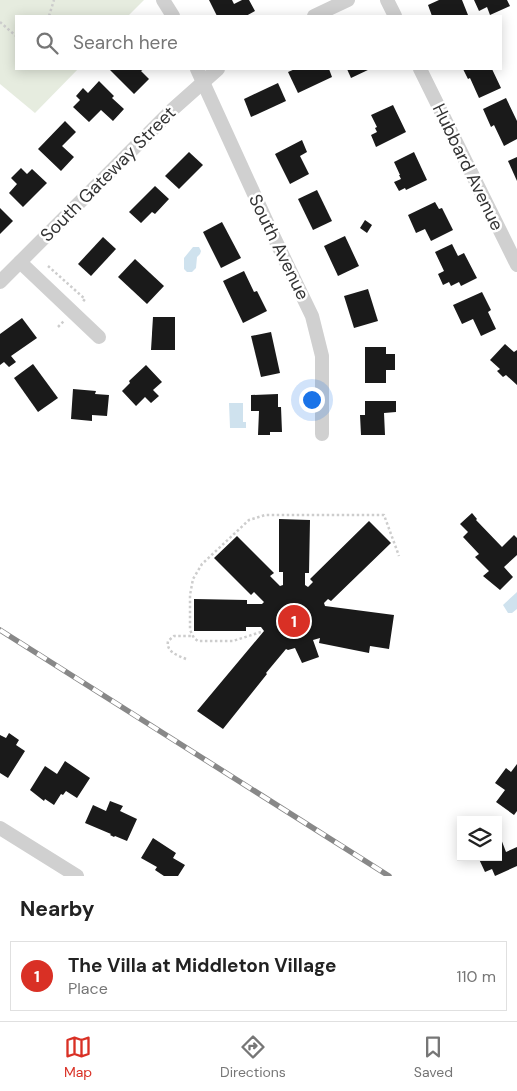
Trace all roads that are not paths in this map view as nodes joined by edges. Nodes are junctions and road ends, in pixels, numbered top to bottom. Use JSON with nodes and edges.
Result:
{"nodes":[{"id":1,"x":163,"y":0,"type":"edge"},
{"id":2,"x":348,"y":0,"type":"edge"},
{"id":3,"x":387,"y":0,"type":"edge"},
{"id":4,"x":173,"y":15,"type":"edge"},
{"id":5,"x":316,"y":15,"type":"edge"},
{"id":6,"x":394,"y":15,"type":"edge"},
{"id":7,"x":215,"y":70,"type":"edge"},
{"id":8,"x":420,"y":70,"type":"edge"},
{"id":9,"x":200,"y":75,"type":"edge"},
{"id":10,"x":20,"y":262,"type":"junction"},
{"id":11,"x":517,"y":264,"type":"edge"},
{"id":12,"x":0,"y":282,"type":"edge"},
{"id":13,"x":99,"y":337,"type":"dead end"},
{"id":14,"x":322,"y":434,"type":"dead end"},
{"id":15,"x":0,"y":828,"type":"edge"},
{"id":16,"x":77,"y":876,"type":"edge"}],
"edges":[{"from":1,"to":4,"type":"street"},
{"from":2,"to":5,"type":"street"},
{"from":3,"to":6,"type":"street"},
{"from":7,"to":9,"type":"street","name":"South Gateway Street"},
{"from":8,"to":11,"type":"street","name":"Hubbard Avenue"},
{"from":9,"to":10,"type":"street","name":"South Gateway Street"},
{"from":9,"to":14,"type":"street","name":"South Avenue"},
{"from":10,"to":12,"type":"street","name":"South Gateway Street"},
{"from":10,"to":13,"type":"street"},
{"from":15,"to":16,"type":"street"}]}
